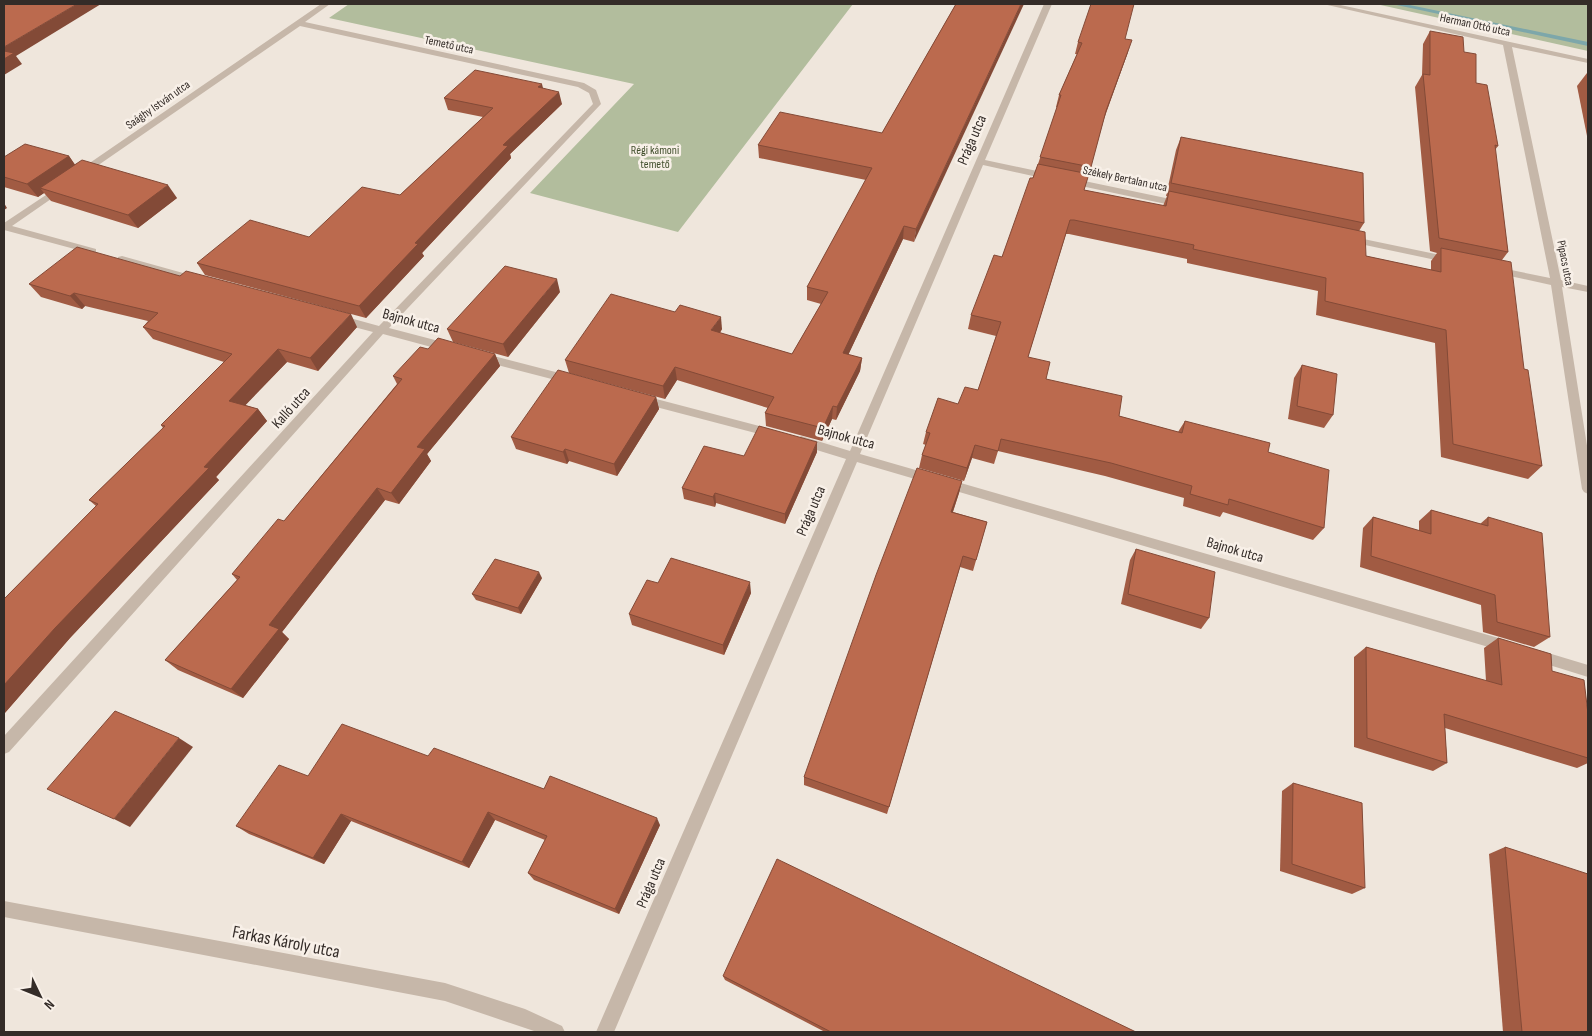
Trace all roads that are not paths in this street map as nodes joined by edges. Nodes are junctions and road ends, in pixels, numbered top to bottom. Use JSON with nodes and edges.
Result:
{"nodes":[{"id":1,"x":326,"y":4,"type":"edge"},
{"id":2,"x":1048,"y":4,"type":"edge"},
{"id":3,"x":1327,"y":4,"type":"edge"},
{"id":4,"x":298,"y":23,"type":"junction"},
{"id":5,"x":1508,"y":43,"type":"junction"},
{"id":6,"x":1588,"y":61,"type":"edge"},
{"id":7,"x":593,"y":92,"type":"joint"},
{"id":8,"x":980,"y":162,"type":"junction"},
{"id":9,"x":77,"y":176,"type":"edge"},
{"id":10,"x":69,"y":182,"type":"edge"},
{"id":11,"x":1195,"y":207,"type":"edge"},
{"id":12,"x":4,"y":227,"type":"edge"},
{"id":13,"x":1341,"y":237,"type":"edge"},
{"id":14,"x":1458,"y":262,"type":"edge"},
{"id":15,"x":1488,"y":268,"type":"edge"},
{"id":16,"x":1556,"y":282,"type":"junction"},
{"id":17,"x":211,"y":284,"type":"edge"},
{"id":18,"x":1588,"y":289,"type":"edge"},
{"id":19,"x":325,"y":315,"type":"edge"},
{"id":20,"x":381,"y":330,"type":"junction"},
{"id":21,"x":583,"y":384,"type":"edge"},
{"id":22,"x":631,"y":396,"type":"edge"},
{"id":23,"x":853,"y":455,"type":"junction"},
{"id":24,"x":1588,"y":489,"type":"edge"},
{"id":25,"x":1588,"y":671,"type":"edge"},
{"id":26,"x":4,"y":747,"type":"edge"},
{"id":27,"x":4,"y":909,"type":"edge"},
{"id":28,"x":556,"y":1032,"type":"edge"},
{"id":29,"x":604,"y":1032,"type":"edge"}],
"edges":[{"from":1,"to":4,"type":"street","name":"Saághy István utca"},
{"from":2,"to":8,"type":"street","name":"Prága utca"},
{"from":3,"to":5,"type":"street","name":"Herman Ottó utca"},
{"from":4,"to":7,"type":"street","name":"Temető utca"},
{"from":4,"to":9,"type":"street","name":"Saághy István utca"},
{"from":5,"to":6,"type":"street","name":"Herman Ottó utca"},
{"from":5,"to":16,"type":"street","name":"Pipacs utca"},
{"from":7,"to":20,"type":"street","name":"Kalló utca"},
{"from":8,"to":11,"type":"street","name":"Székely Bertalan utca"},
{"from":8,"to":23,"type":"street","name":"Prága utca"},
{"from":10,"to":12,"type":"street"},
{"from":12,"to":17,"type":"street"},
{"from":13,"to":14,"type":"street"},
{"from":15,"to":16,"type":"street"},
{"from":16,"to":18,"type":"street"},
{"from":16,"to":24,"type":"street","name":"Pipacs utca"},
{"from":19,"to":20,"type":"street","name":"Bajnok utca"},
{"from":20,"to":21,"type":"street","name":"Bajnok utca"},
{"from":20,"to":26,"type":"street","name":"Kalló utca"},
{"from":22,"to":23,"type":"street","name":"Bajnok utca"},
{"from":23,"to":25,"type":"street","name":"Bajnok utca"},
{"from":23,"to":29,"type":"street","name":"Prága utca"},
{"from":27,"to":28,"type":"street","name":"Farkas Károly utca"}]}
